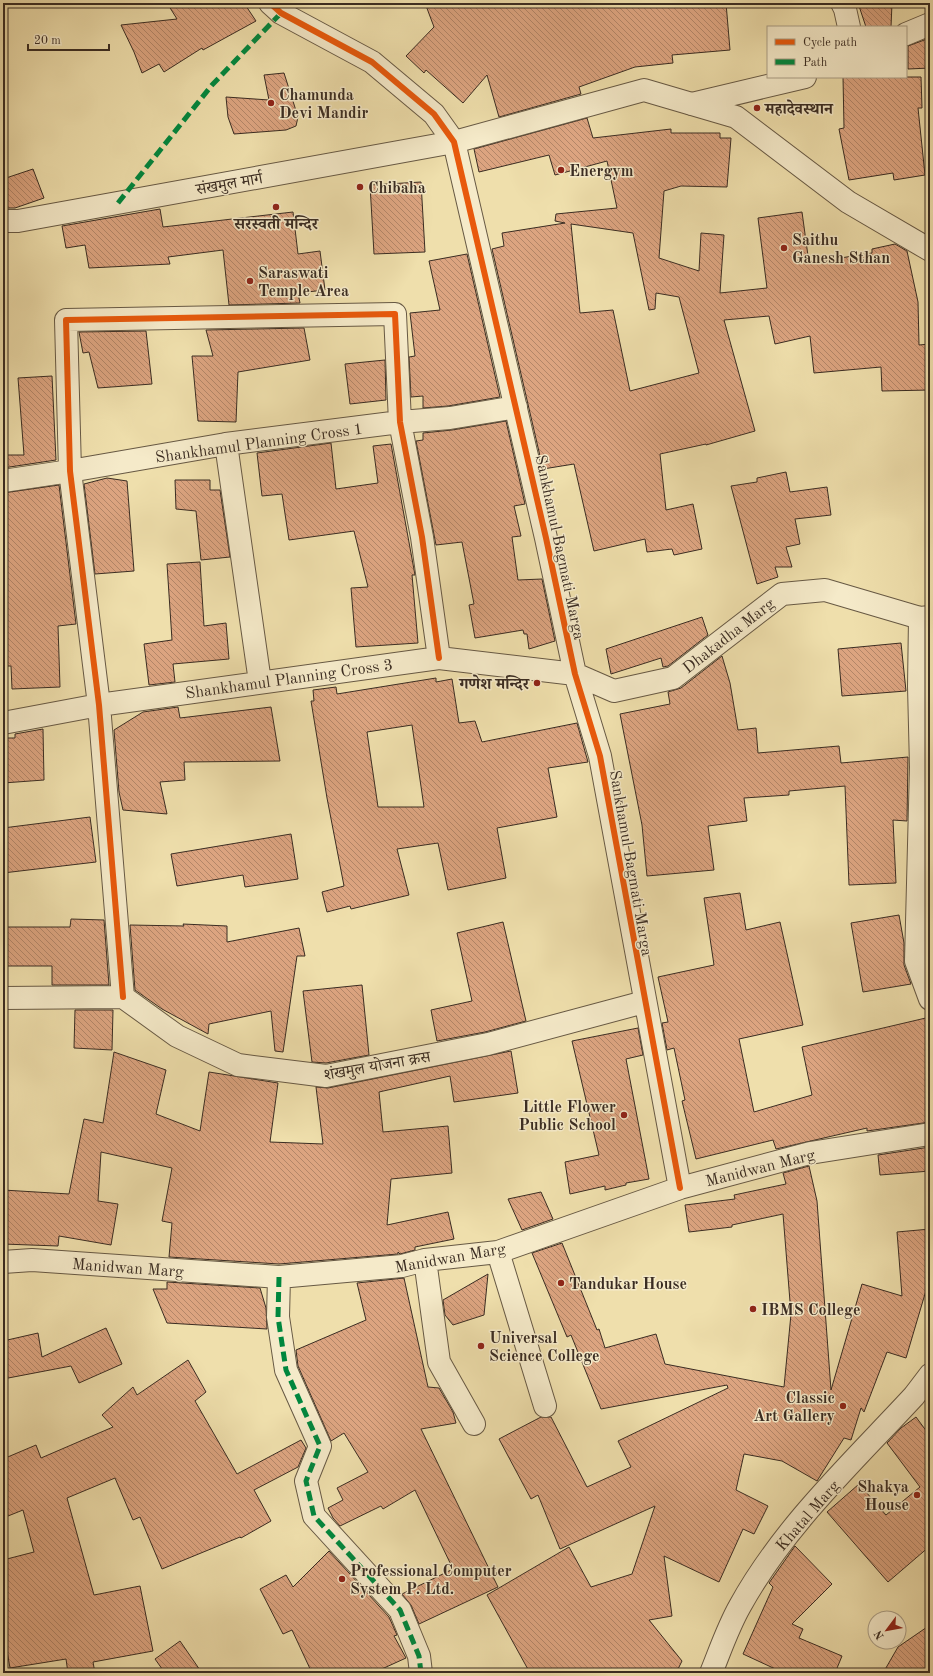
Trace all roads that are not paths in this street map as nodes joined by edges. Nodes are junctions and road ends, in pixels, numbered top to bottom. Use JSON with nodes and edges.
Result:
{"nodes":[{"id":1,"x":842,"y":3,"type":"edge"},
{"id":2,"x":282,"y":6,"type":"edge"},
{"id":3,"x":930,"y":24,"type":"edge"},
{"id":4,"x":849,"y":26,"type":"edge"},
{"id":5,"x":907,"y":34,"type":"edge"},
{"id":6,"x":801,"y":78,"type":"edge"},
{"id":7,"x":692,"y":104,"type":"junction"},
{"id":8,"x":454,"y":142,"type":"junction"},
{"id":9,"x":3,"y":222,"type":"edge"},
{"id":10,"x":930,"y":252,"type":"edge"},
{"id":11,"x":516,"y":407,"type":"junction"},
{"id":12,"x":400,"y":422,"type":"junction"},
{"id":13,"x":226,"y":444,"type":"junction"},
{"id":14,"x":70,"y":471,"type":"junction"},
{"id":15,"x":3,"y":481,"type":"edge"},
{"id":16,"x":925,"y":618,"type":"edge"},
{"id":17,"x":439,"y":658,"type":"junction"},
{"id":18,"x":575,"y":674,"type":"junction"},
{"id":19,"x":260,"y":682,"type":"junction"},
{"id":20,"x":99,"y":705,"type":"junction"},
{"id":21,"x":3,"y":723,"type":"edge"},
{"id":22,"x":123,"y":997,"type":"junction"},
{"id":23,"x":3,"y":998,"type":"edge"},
{"id":24,"x":930,"y":999,"type":"edge"},
{"id":25,"x":644,"y":1002,"type":"junction"},
{"id":26,"x":930,"y":1134,"type":"edge"},
{"id":27,"x":680,"y":1188,"type":"junction"},
{"id":28,"x":498,"y":1252,"type":"junction"},
{"id":29,"x":425,"y":1260,"type":"junction"},
{"id":30,"x":3,"y":1262,"type":"edge"},
{"id":31,"x":279,"y":1278,"type":"junction"},
{"id":32,"x":930,"y":1375,"type":"edge"},
{"id":33,"x":545,"y":1406,"type":"dead end"},
{"id":34,"x":474,"y":1424,"type":"dead end"},
{"id":35,"x":421,"y":1673,"type":"edge"},
{"id":36,"x":711,"y":1673,"type":"edge"}],
"edges":[{"from":1,"to":4,"type":"street"},
{"from":2,"to":8,"type":"street","name":"Sankhamul Bagmati Marga"},
{"from":3,"to":5,"type":"street"},
{"from":6,"to":7,"type":"street"},
{"from":7,"to":8,"type":"street","name":"संखमुल मार्ग"},
{"from":7,"to":10,"type":"street","name":"संखमुल मार्ग"},
{"from":8,"to":9,"type":"street","name":"संखमुल मार्ग"},
{"from":8,"to":11,"type":"street","name":"Sankhamul Bagmati Marga"},
{"from":11,"to":12,"type":"street","name":"Shankhamul Planning Cross 1"},
{"from":11,"to":18,"type":"street","name":"Sankhamul Bagmati Marga"},
{"from":12,"to":13,"type":"street","name":"Shankhamul Planning Cross 1"},
{"from":12,"to":14,"type":"street"},
{"from":12,"to":17,"type":"street"},
{"from":13,"to":14,"type":"street","name":"Shankhamul Planning Cross 1"},
{"from":13,"to":19,"type":"street"},
{"from":14,"to":15,"type":"street","name":"Shankhamul Planning Cross 1"},
{"from":14,"to":20,"type":"street"},
{"from":16,"to":18,"type":"street","name":"Dhakadha Marg"},
{"from":16,"to":24,"type":"street"},
{"from":17,"to":18,"type":"street","name":"Shankhamul Planning Cross 3"},
{"from":17,"to":19,"type":"street","name":"Shankhamul Planning Cross 3"},
{"from":18,"to":25,"type":"street","name":"Sankhamul Bagmati Marga"},
{"from":19,"to":20,"type":"street","name":"Shankhamul Planning Cross 3"},
{"from":20,"to":21,"type":"street","name":"Shankhamul Planning Cross 3"},
{"from":20,"to":22,"type":"street"},
{"from":22,"to":23,"type":"street"},
{"from":22,"to":25,"type":"street","name":"शंखमुल योजना क्रस"},
{"from":25,"to":27,"type":"street","name":"Sankhamul Bagmati Marga"},
{"from":26,"to":27,"type":"street","name":"Manidwan Marg"},
{"from":27,"to":28,"type":"street","name":"Manidwan Marg"},
{"from":28,"to":29,"type":"street","name":"Manidwan Marg"},
{"from":28,"to":33,"type":"street"},
{"from":29,"to":31,"type":"street","name":"Manidwan Marg"},
{"from":29,"to":34,"type":"street"},
{"from":30,"to":31,"type":"street","name":"Manidwan Marg"},
{"from":31,"to":35,"type":"street"},
{"from":32,"to":36,"type":"street","name":"Khatal Marg"}]}
